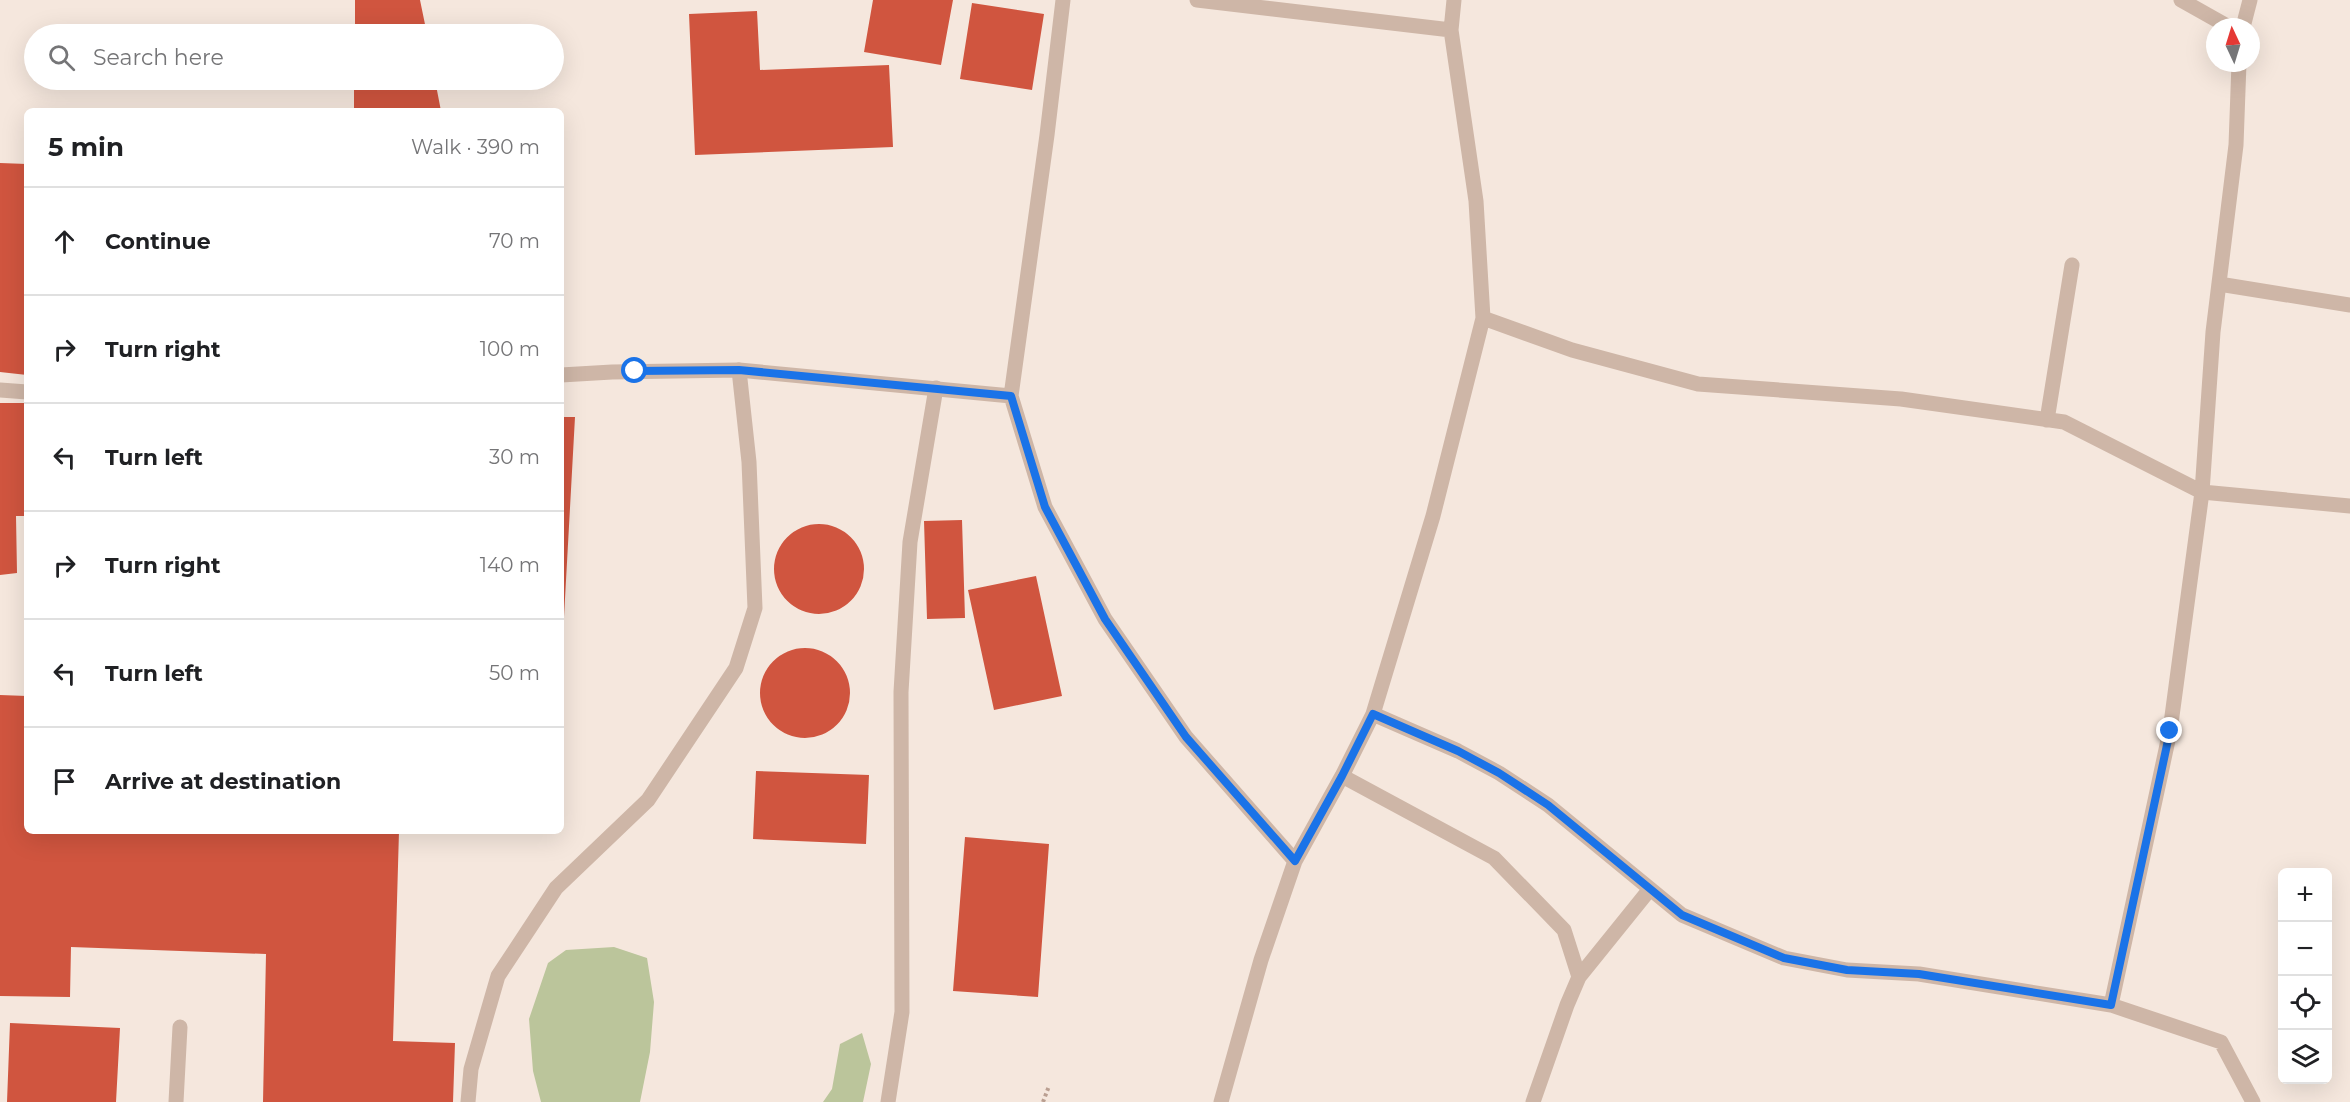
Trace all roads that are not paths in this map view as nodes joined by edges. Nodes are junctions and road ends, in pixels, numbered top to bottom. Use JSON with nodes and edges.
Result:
{"nodes":[{"id":1,"x":1064,"y":0,"type":"edge"},
{"id":2,"x":1197,"y":0,"type":"edge"},
{"id":3,"x":1454,"y":0,"type":"edge"},
{"id":4,"x":2181,"y":0,"type":"edge"},
{"id":5,"x":2250,"y":0,"type":"edge"},
{"id":6,"x":2213,"y":18,"type":"edge"},
{"id":7,"x":2245,"y":18,"type":"edge"},
{"id":8,"x":1451,"y":30,"type":"junction"},
{"id":9,"x":2239,"y":72,"type":"edge"},
{"id":10,"x":2072,"y":265,"type":"dead end"},
{"id":11,"x":2219,"y":284,"type":"junction"},
{"id":12,"x":2350,"y":305,"type":"edge"},
{"id":13,"x":1483,"y":318,"type":"junction"},
{"id":14,"x":739,"y":370,"type":"junction"},
{"id":15,"x":564,"y":375,"type":"edge"},
{"id":16,"x":936,"y":388,"type":"junction"},
{"id":17,"x":0,"y":390,"type":"edge"},
{"id":18,"x":24,"y":392,"type":"edge"},
{"id":19,"x":1011,"y":396,"type":"junction"},
{"id":20,"x":2047,"y":420,"type":"junction"},
{"id":21,"x":2202,"y":492,"type":"junction"},
{"id":22,"x":2350,"y":506,"type":"edge"},
{"id":23,"x":1373,"y":714,"type":"junction"},
{"id":24,"x":1342,"y":776,"type":"junction"},
{"id":25,"x":1295,"y":861,"type":"junction"},
{"id":26,"x":1650,"y":889,"type":"junction"},
{"id":27,"x":1579,"y":977,"type":"junction"},
{"id":28,"x":2111,"y":1005,"type":"junction"},
{"id":29,"x":180,"y":1027,"type":"dead end"},
{"id":30,"x":176,"y":1102,"type":"edge"},
{"id":31,"x":468,"y":1102,"type":"edge"},
{"id":32,"x":888,"y":1102,"type":"edge"},
{"id":33,"x":1221,"y":1102,"type":"edge"},
{"id":34,"x":1533,"y":1102,"type":"edge"},
{"id":35,"x":2253,"y":1102,"type":"edge"}],
"edges":[{"from":1,"to":19,"type":"street"},
{"from":2,"to":8,"type":"street"},
{"from":3,"to":8,"type":"street"},
{"from":4,"to":6,"type":"street"},
{"from":5,"to":7,"type":"street"},
{"from":8,"to":13,"type":"street"},
{"from":9,"to":11,"type":"street"},
{"from":10,"to":20,"type":"street"},
{"from":11,"to":12,"type":"street"},
{"from":11,"to":21,"type":"street"},
{"from":13,"to":20,"type":"street"},
{"from":13,"to":23,"type":"street"},
{"from":14,"to":15,"type":"street"},
{"from":14,"to":16,"type":"street"},
{"from":14,"to":31,"type":"street"},
{"from":16,"to":19,"type":"street"},
{"from":16,"to":32,"type":"street"},
{"from":17,"to":18,"type":"street"},
{"from":19,"to":25,"type":"street"},
{"from":20,"to":21,"type":"street"},
{"from":21,"to":22,"type":"street"},
{"from":21,"to":28,"type":"street"},
{"from":23,"to":24,"type":"street"},
{"from":23,"to":26,"type":"street"},
{"from":24,"to":25,"type":"street"},
{"from":24,"to":27,"type":"street"},
{"from":25,"to":33,"type":"street"},
{"from":26,"to":27,"type":"street"},
{"from":26,"to":28,"type":"street"},
{"from":27,"to":34,"type":"street"},
{"from":28,"to":35,"type":"street"},
{"from":29,"to":30,"type":"street"}]}
